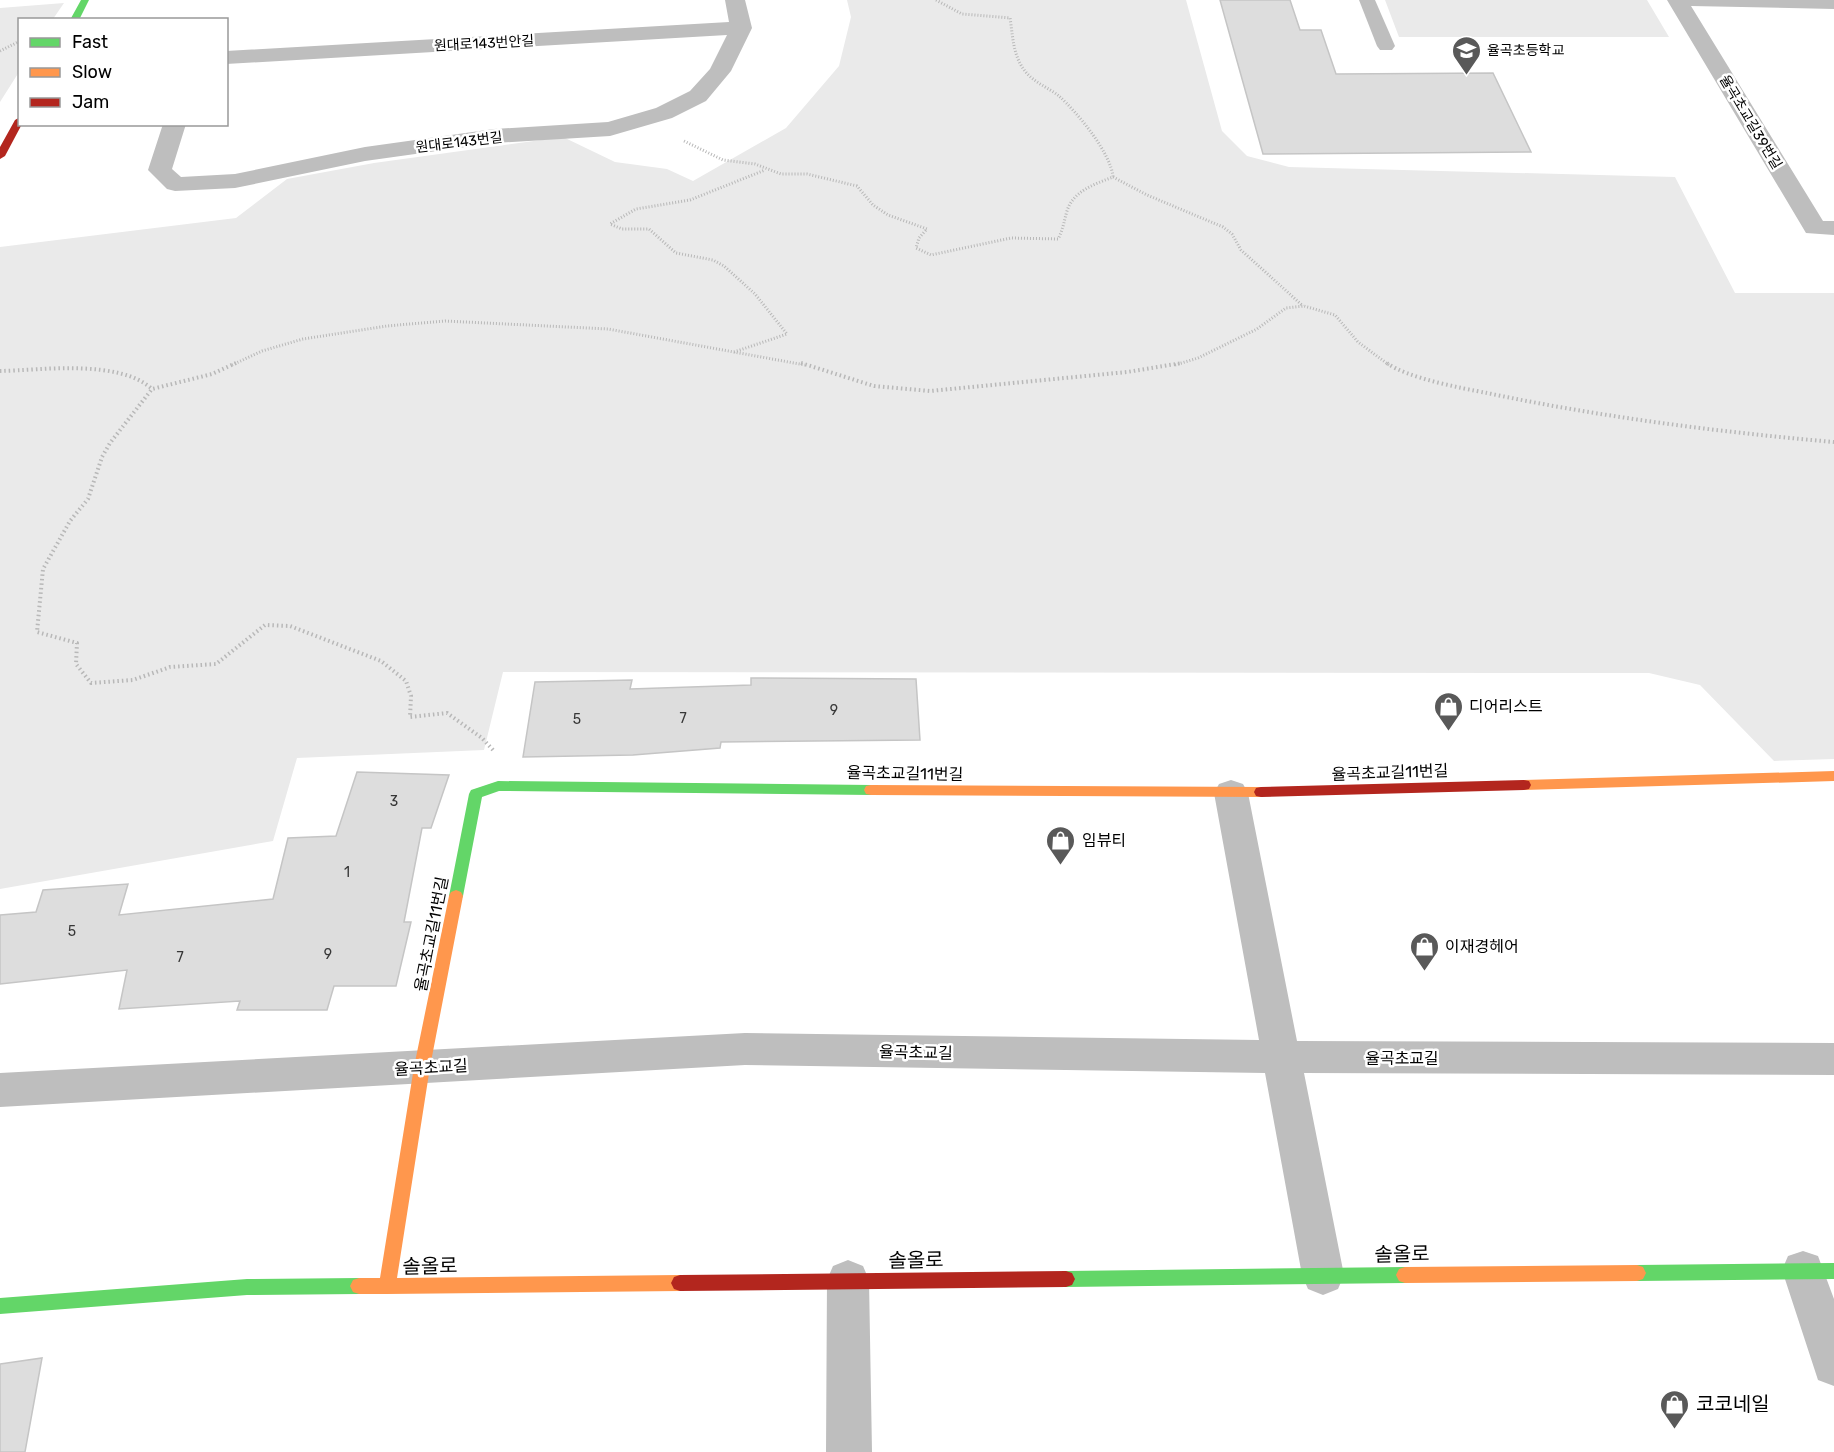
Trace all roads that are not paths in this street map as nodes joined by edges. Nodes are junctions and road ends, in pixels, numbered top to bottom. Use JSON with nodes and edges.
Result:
{"nodes":[{"id":1,"x":85,"y":0,"type":"edge"},
{"id":2,"x":735,"y":0,"type":"edge"},
{"id":3,"x":1367,"y":0,"type":"edge"},
{"id":4,"x":1677,"y":0,"type":"edge"},
{"id":5,"x":1834,"y":3,"type":"edge"},
{"id":6,"x":75,"y":18,"type":"edge"},
{"id":7,"x":741,"y":28,"type":"junction"},
{"id":8,"x":1386,"y":46,"type":"dead end"},
{"id":9,"x":228,"y":58,"type":"edge"},
{"id":10,"x":18,"y":124,"type":"edge"},
{"id":11,"x":174,"y":126,"type":"edge"},
{"id":12,"x":0,"y":156,"type":"edge"},
{"id":13,"x":1834,"y":228,"type":"edge"},
{"id":14,"x":1834,"y":776,"type":"edge"},
{"id":15,"x":1231,"y":793,"type":"junction"},
{"id":16,"x":1282,"y":1057,"type":"junction"},
{"id":17,"x":1834,"y":1059,"type":"edge"},
{"id":18,"x":422,"y":1067,"type":"junction"},
{"id":19,"x":0,"y":1090,"type":"edge"},
{"id":20,"x":1818,"y":1270,"type":"edge"},
{"id":21,"x":1323,"y":1275,"type":"junction"},
{"id":22,"x":848,"y":1280,"type":"junction"},
{"id":23,"x":387,"y":1286,"type":"junction"},
{"id":24,"x":0,"y":1306,"type":"edge"},
{"id":25,"x":1834,"y":1365,"type":"edge"},
{"id":26,"x":849,"y":1452,"type":"edge"}],
"edges":[{"from":1,"to":6,"type":"street"},
{"from":2,"to":7,"type":"street"},
{"from":3,"to":8,"type":"lane"},
{"from":4,"to":5,"type":"street"},
{"from":4,"to":13,"type":"street","name":"율곡초교길39번길"},
{"from":7,"to":9,"type":"street","name":"원대로143번안길"},
{"from":7,"to":11,"type":"street","name":"원대로143번길"},
{"from":10,"to":12,"type":"street"},
{"from":14,"to":15,"type":"street","name":"율곡초교길11번길"},
{"from":15,"to":16,"type":"street"},
{"from":15,"to":18,"type":"street","name":"율곡초교길11번길"},
{"from":16,"to":17,"type":"street","name":"율곡초교길"},
{"from":16,"to":18,"type":"street","name":"율곡초교길"},
{"from":16,"to":21,"type":"street"},
{"from":18,"to":19,"type":"street","name":"율곡초교길"},
{"from":18,"to":23,"type":"street","name":"율곡초교길11번길"},
{"from":20,"to":21,"type":"street","name":"솔올로"},
{"from":20,"to":25,"type":"street"},
{"from":21,"to":22,"type":"street","name":"솔올로"},
{"from":22,"to":23,"type":"street","name":"솔올로"},
{"from":22,"to":26,"type":"street"},
{"from":23,"to":24,"type":"street","name":"솔올로"}]}
